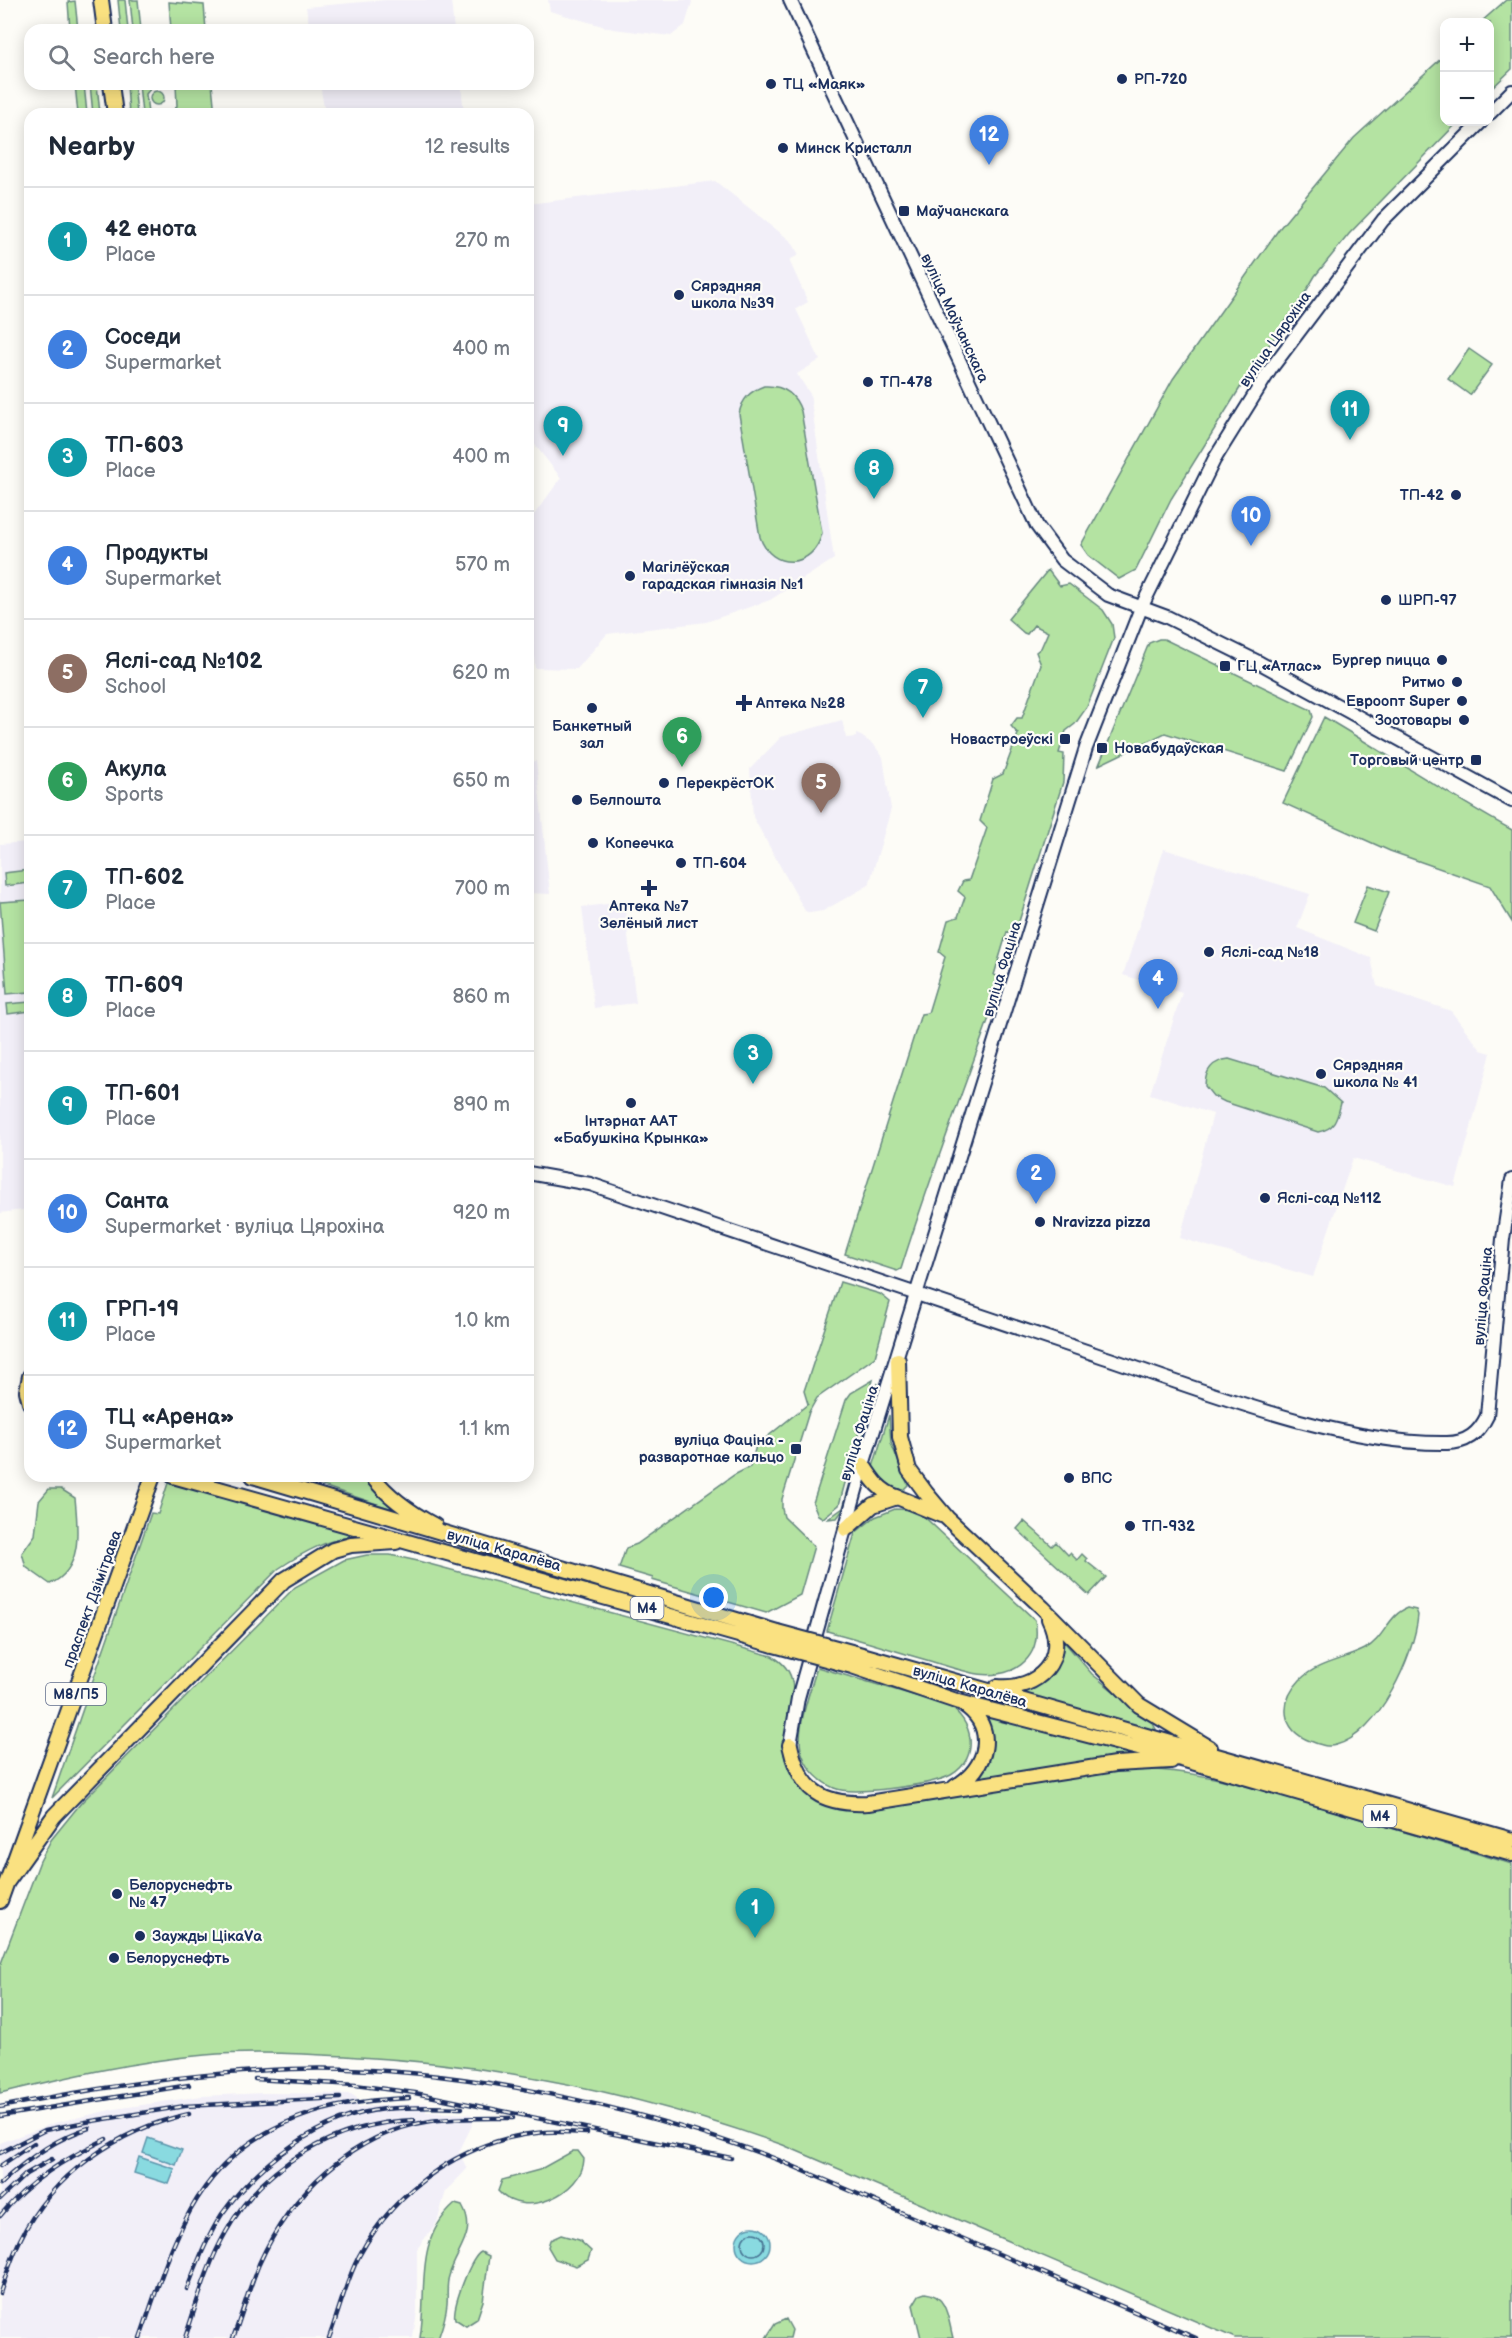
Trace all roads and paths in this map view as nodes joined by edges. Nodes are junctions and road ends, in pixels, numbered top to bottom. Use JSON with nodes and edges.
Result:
{"nodes":[{"id":1,"x":101,"y":0,"type":"edge"},
{"id":2,"x":790,"y":0,"type":"edge"},
{"id":3,"x":104,"y":24,"type":"edge"},
{"id":4,"x":112,"y":90,"type":"edge"},
{"id":5,"x":1512,"y":91,"type":"edge"},
{"id":6,"x":114,"y":108,"type":"edge"},
{"id":7,"x":1494,"y":109,"type":"edge"},
{"id":8,"x":1477,"y":126,"type":"edge"},
{"id":9,"x":1141,"y":608,"type":"junction"},
{"id":10,"x":1512,"y":801,"type":"edge"},
{"id":11,"x":534,"y":1174,"type":"edge"},
{"id":12,"x":1512,"y":1180,"type":"edge"},
{"id":13,"x":917,"y":1295,"type":"junction"},
{"id":14,"x":898,"y":1360,"type":"junction"},
{"id":15,"x":863,"y":1465,"type":"junction"},
{"id":16,"x":151,"y":1482,"type":"edge"},
{"id":17,"x":273,"y":1482,"type":"edge"},
{"id":18,"x":377,"y":1482,"type":"edge"},
{"id":19,"x":221,"y":1483,"type":"edge"},
{"id":20,"x":897,"y":1497,"type":"junction"},
{"id":21,"x":947,"y":1518,"type":"junction"},
{"id":22,"x":846,"y":1529,"type":"junction"},
{"id":23,"x":452,"y":1536,"type":"junction"},
{"id":24,"x":421,"y":1544,"type":"junction"},
{"id":25,"x":1043,"y":1608,"type":"junction"},
{"id":26,"x":775,"y":1638,"type":"junction"},
{"id":27,"x":853,"y":1660,"type":"junction"},
{"id":28,"x":962,"y":1683,"type":"junction"},
{"id":29,"x":959,"y":1702,"type":"junction"},
{"id":30,"x":790,"y":1745,"type":"joint"},
{"id":31,"x":1224,"y":1757,"type":"junction"},
{"id":32,"x":1185,"y":1760,"type":"junction"},
{"id":33,"x":949,"y":1790,"type":"junction"},
{"id":34,"x":1512,"y":1840,"type":"edge"},
{"id":35,"x":1512,"y":1854,"type":"edge"},
{"id":36,"x":7,"y":1882,"type":"junction"},
{"id":37,"x":0,"y":1901,"type":"edge"}],
"edges":[{"from":1,"to":3,"type":"main road"},
{"from":2,"to":9,"type":"main road","name":"вуліца Маўчанскага"},
{"from":4,"to":6,"type":"main road"},
{"from":5,"to":7,"type":"main road"},
{"from":8,"to":9,"type":"main road","name":"вуліца Цярохіна"},
{"from":9,"to":10,"type":"main road"},
{"from":9,"to":13,"type":"main road","name":"вуліца Фаціна"},
{"from":11,"to":13,"type":"main road"},
{"from":12,"to":13,"type":"main road","name":"вуліца Фаціна"},
{"from":13,"to":14,"type":"main road","name":"вуліца Фаціна"},
{"from":14,"to":15,"type":"main road","name":"вуліца Фаціна"},
{"from":14,"to":21,"type":"main road"},
{"from":15,"to":20,"type":"main road"},
{"from":15,"to":22,"type":"main road","name":"вуліца Фаціна"},
{"from":16,"to":36,"type":"main road","name":"праспект Дзімітрава","number":"М8/П5"},
{"from":17,"to":23,"type":"main road","number":"М4"},
{"from":18,"to":23,"type":"main road"},
{"from":19,"to":24,"type":"main road","number":"М4"},
{"from":20,"to":21,"type":"main road"},
{"from":20,"to":22,"type":"main road"},
{"from":21,"to":25,"type":"main road"},
{"from":22,"to":30,"type":"main road","name":"вуліца Фаціна"},
{"from":23,"to":26,"type":"main road","name":"вуліца Каралёва","number":"М4"},
{"from":24,"to":26,"type":"main road","name":"вуліца Каралёва","number":"М4"},
{"from":24,"to":36,"type":"main road"},
{"from":25,"to":28,"type":"main road"},
{"from":25,"to":31,"type":"main road"},
{"from":26,"to":27,"type":"main road","name":"вуліца Каралёва","number":"М4","bridge":true},
{"from":27,"to":28,"type":"main road","name":"вуліца Каралёва","number":"М4"},
{"from":27,"to":29,"type":"main road","name":"вуліца Каралёва","number":"М4"},
{"from":28,"to":31,"type":"main road","name":"вуліца Каралёва","number":"М4"},
{"from":29,"to":32,"type":"main road","name":"вуліца Каралёва","number":"М4"},
{"from":29,"to":33,"type":"main road"},
{"from":30,"to":33,"type":"main road"},
{"from":31,"to":34,"type":"main road","name":"вуліца Каралёва","number":"М4"},
{"from":32,"to":33,"type":"main road"},
{"from":32,"to":35,"type":"main road","name":"вуліца Каралёва","number":"М4"},
{"from":36,"to":37,"type":"main road","name":"праспект Дзімітрава","number":"М8/П5"}]}
